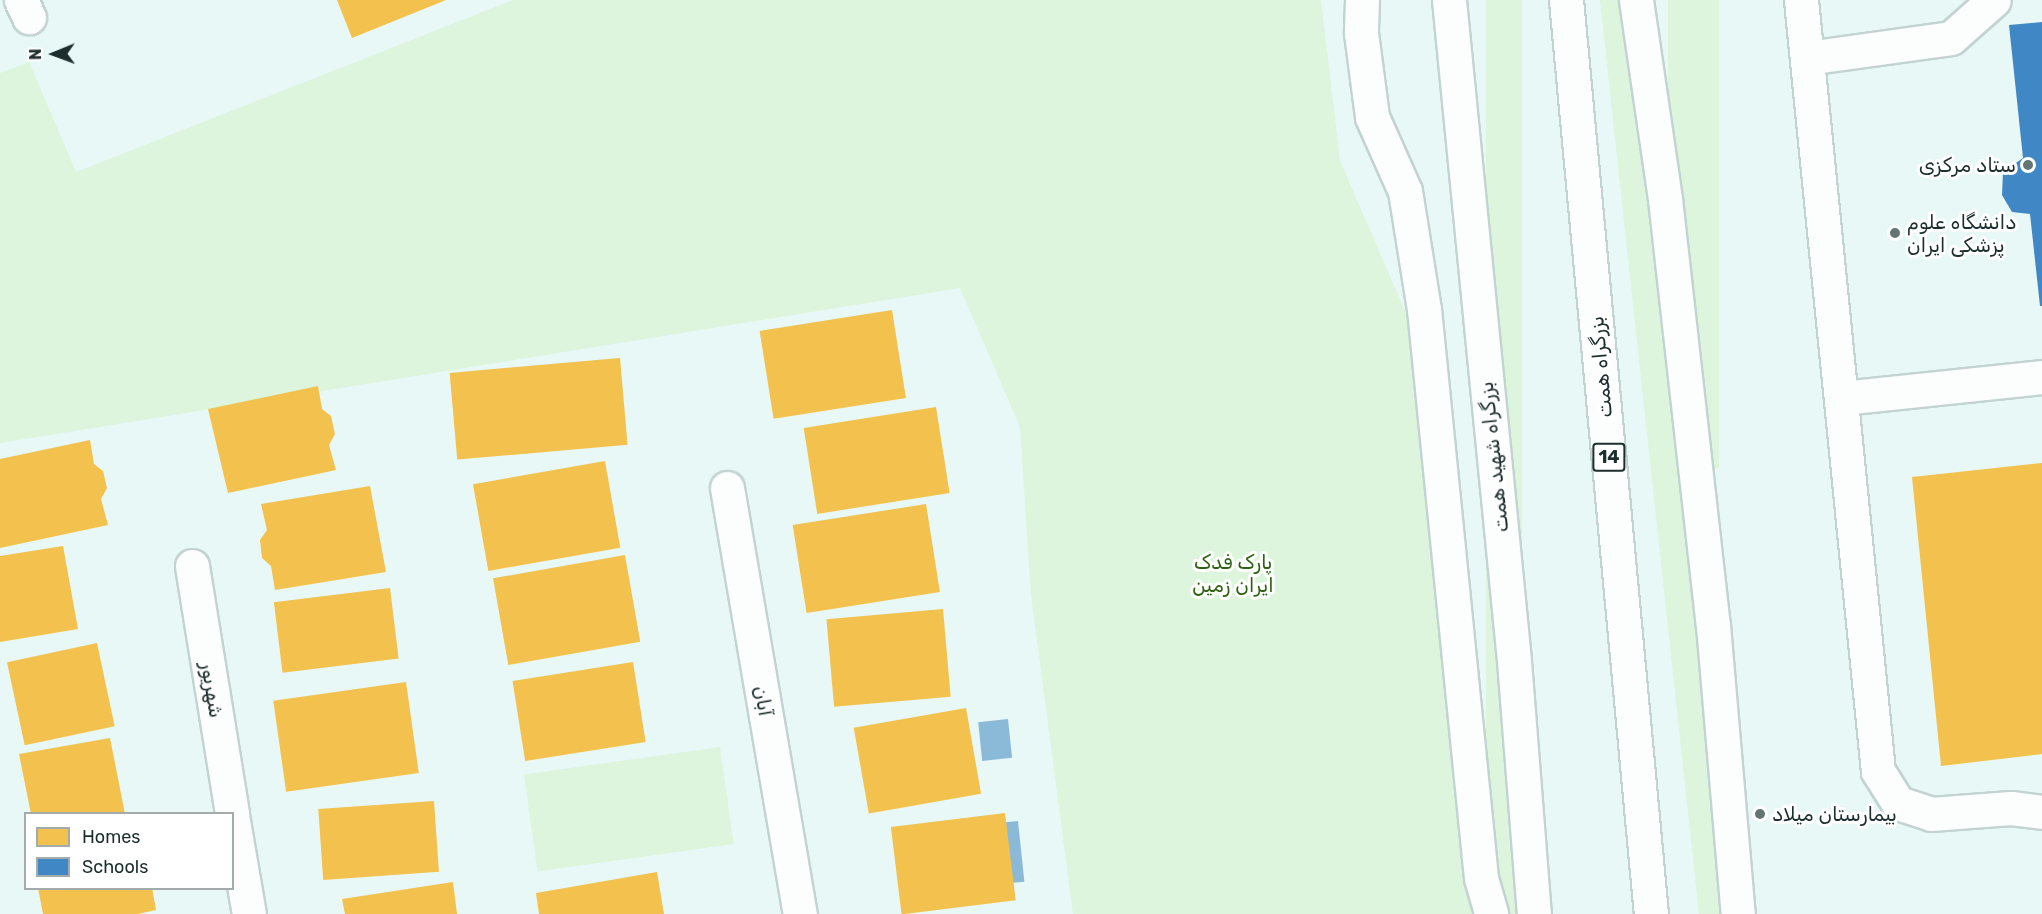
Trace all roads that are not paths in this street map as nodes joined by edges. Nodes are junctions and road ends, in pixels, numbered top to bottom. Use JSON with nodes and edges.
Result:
{"nodes":[{"id":1,"x":1362,"y":0,"type":"edge"},
{"id":2,"x":1449,"y":0,"type":"edge"},
{"id":3,"x":1566,"y":0,"type":"edge"},
{"id":4,"x":1636,"y":0,"type":"edge"},
{"id":5,"x":1801,"y":0,"type":"edge"},
{"id":6,"x":1994,"y":0,"type":"edge"},
{"id":7,"x":1807,"y":58,"type":"junction"},
{"id":8,"x":2042,"y":377,"type":"edge"},
{"id":9,"x":1842,"y":398,"type":"junction"},
{"id":10,"x":727,"y":488,"type":"dead end"},
{"id":11,"x":192,"y":566,"type":"dead end"},
{"id":12,"x":232,"y":812,"type":"edge"},
{"id":13,"x":2042,"y":812,"type":"edge"},
{"id":14,"x":234,"y":826,"type":"edge"},
{"id":15,"x":249,"y":914,"type":"edge"},
{"id":16,"x":800,"y":914,"type":"edge"},
{"id":17,"x":1491,"y":914,"type":"edge"},
{"id":18,"x":1534,"y":914,"type":"edge"},
{"id":19,"x":1651,"y":914,"type":"edge"},
{"id":20,"x":1738,"y":914,"type":"edge"}],
"edges":[{"from":1,"to":17,"type":"main road"},
{"from":2,"to":18,"type":"main road","name":"بزرگراه شهید همت"},
{"from":3,"to":19,"type":"main road","name":"بزرگراه همت","number":"14"},
{"from":4,"to":20,"type":"main road"},
{"from":5,"to":7,"type":"main road"},
{"from":6,"to":7,"type":"main road"},
{"from":7,"to":9,"type":"main road"},
{"from":8,"to":9,"type":"main road"},
{"from":9,"to":13,"type":"main road"},
{"from":10,"to":16,"type":"main road","name":"آبان"},
{"from":11,"to":12,"type":"main road","name":"شهریور"},
{"from":14,"to":15,"type":"main road","name":"شهریور"}]}
